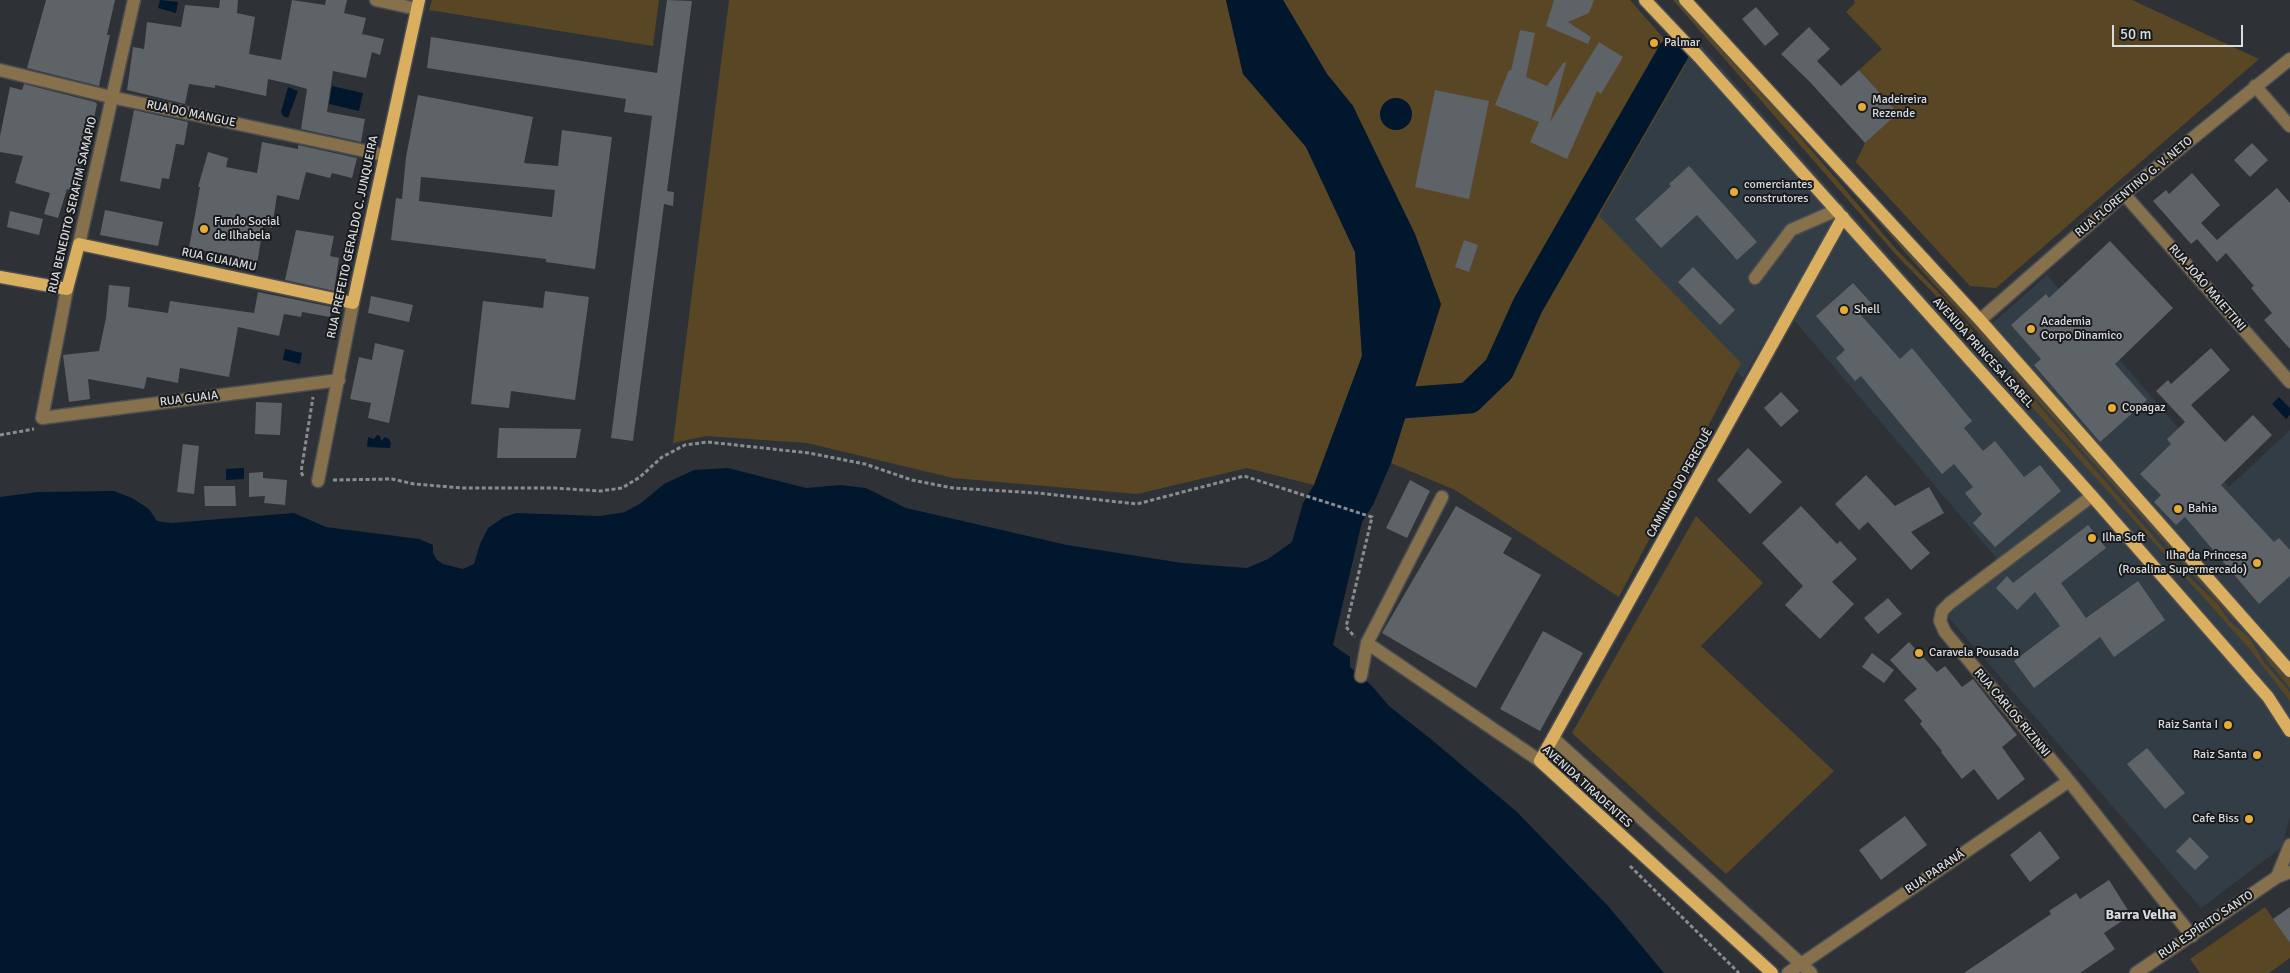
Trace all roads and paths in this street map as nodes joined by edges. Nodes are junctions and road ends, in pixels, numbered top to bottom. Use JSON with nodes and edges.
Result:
{"nodes":[{"id":1,"x":134,"y":0,"type":"edge"},
{"id":2,"x":376,"y":0,"type":"edge"},
{"id":3,"x":1645,"y":0,"type":"edge"},
{"id":4,"x":1685,"y":0,"type":"edge"},
{"id":5,"x":418,"y":4,"type":"edge"},
{"id":6,"x":2290,"y":59,"type":"edge"},
{"id":7,"x":0,"y":70,"type":"edge"},
{"id":8,"x":2255,"y":86,"type":"junction"},
{"id":9,"x":111,"y":97,"type":"junction"},
{"id":10,"x":2290,"y":126,"type":"edge"},
{"id":11,"x":384,"y":155,"type":"junction"},
{"id":12,"x":2124,"y":194,"type":"junction"},
{"id":13,"x":1840,"y":214,"type":"junction"},
{"id":14,"x":79,"y":244,"type":"junction"},
{"id":15,"x":0,"y":277,"type":"edge"},
{"id":16,"x":1755,"y":278,"type":"dead end"},
{"id":17,"x":67,"y":289,"type":"junction"},
{"id":18,"x":353,"y":303,"type":"junction"},
{"id":19,"x":1980,"y":320,"type":"junction"},
{"id":20,"x":339,"y":380,"type":"junction"},
{"id":21,"x":2290,"y":382,"type":"edge"},
{"id":22,"x":312,"y":392,"type":"dead end"},
{"id":23,"x":40,"y":422,"type":"junction"},
{"id":24,"x":0,"y":435,"type":"edge"},
{"id":25,"x":318,"y":481,"type":"junction"},
{"id":26,"x":2092,"y":496,"type":"junction"},
{"id":27,"x":1442,"y":497,"type":"dead end"},
{"id":28,"x":1366,"y":646,"type":"junction"},
{"id":29,"x":2290,"y":671,"type":"edge"},
{"id":30,"x":1360,"y":676,"type":"dead end"},
{"id":31,"x":2290,"y":731,"type":"edge"},
{"id":32,"x":1553,"y":738,"type":"junction"},
{"id":33,"x":1540,"y":761,"type":"junction"},
{"id":34,"x":2069,"y":781,"type":"junction"},
{"id":35,"x":2290,"y":845,"type":"edge"},
{"id":36,"x":1628,"y":864,"type":"dead end"},
{"id":37,"x":2290,"y":872,"type":"edge"},
{"id":38,"x":2277,"y":877,"type":"junction"},
{"id":39,"x":2192,"y":936,"type":"junction"},
{"id":40,"x":1802,"y":963,"type":"junction"},
{"id":41,"x":1739,"y":973,"type":"edge"},
{"id":42,"x":1772,"y":973,"type":"edge"},
{"id":43,"x":1788,"y":973,"type":"edge"},
{"id":44,"x":1811,"y":973,"type":"edge"},
{"id":45,"x":2136,"y":973,"type":"edge"}],
"edges":[{"from":1,"to":9,"type":"street","name":"RUA BENEDITO SERAFIM SAMAPIO"},
{"from":2,"to":5,"type":"street"},
{"from":3,"to":13,"type":"main road","name":"AVENIDA PRINCESA ISABEL"},
{"from":4,"to":19,"type":"main road","name":"AVENIDA PRINCESA ISABEL"},
{"from":5,"to":11,"type":"main road","name":"RUA PREFEITO GERALDO C. JUNQUEIRA"},
{"from":6,"to":8,"type":"street","name":"RUA FLORENTINO G. V. NETO"},
{"from":7,"to":9,"type":"street","name":"RUA DO MANGUE"},
{"from":8,"to":10,"type":"street"},
{"from":8,"to":12,"type":"street","name":"RUA FLORENTINO G. V. NETO"},
{"from":9,"to":11,"type":"street","name":"RUA DO MANGUE"},
{"from":9,"to":14,"type":"street","name":"RUA BENEDITO SERAFIM SAMAPIO"},
{"from":11,"to":18,"type":"main road","name":"RUA PREFEITO GERALDO C. JUNQUEIRA"},
{"from":12,"to":19,"type":"street","name":"RUA FLORENTINO G. V. NETO"},
{"from":12,"to":21,"type":"street","name":"RUA JOÃO MAIETTINI"},
{"from":13,"to":16,"type":"street"},
{"from":13,"to":26,"type":"main road","name":"AVENIDA PRINCESA ISABEL"},
{"from":13,"to":32,"type":"main road","name":"CAMINHO DO PEREQUÊ"},
{"from":14,"to":17,"type":"main road","name":"RUA BENEDITO SERAFIM SAMAPIO"},
{"from":14,"to":18,"type":"main road","name":"RUA GUAIAMU"},
{"from":15,"to":17,"type":"main road"},
{"from":17,"to":23,"type":"street","name":"RUA BENEDITO SERAFIM SAMAPIO"},
{"from":18,"to":20,"type":"street","name":"RUA PREFEITO GERALDO C. JUNQUEIRA"},
{"from":19,"to":29,"type":"main road","name":"AVENIDA PRINCESA ISABEL"},
{"from":20,"to":23,"type":"street","name":"RUA GUAIA"},
{"from":20,"to":25,"type":"street","name":"RUA PREFEITO GERALDO C. JUNQUEIRA"},
{"from":22,"to":25,"type":"path"},
{"from":23,"to":24,"type":"path"},
{"from":25,"to":28,"type":"path"},
{"from":26,"to":31,"type":"main road","name":"AVENIDA PRINCESA ISABEL"},
{"from":26,"to":34,"type":"street","name":"RUA CARLOS RIZINNI"},
{"from":27,"to":28,"type":"street"},
{"from":28,"to":30,"type":"street"},
{"from":28,"to":33,"type":"street","name":"AVENIDA TIRADENTES"},
{"from":32,"to":33,"type":"main road","name":"CAMINHO DO PEREQUÊ"},
{"from":32,"to":40,"type":"street","name":"AVENIDA TIRADENTES"},
{"from":33,"to":42,"type":"main road","name":"AVENIDA TIRADENTES"},
{"from":34,"to":39,"type":"street","name":"RUA CARLOS RIZINNI"},
{"from":34,"to":40,"type":"street","name":"RUA PARANÁ"},
{"from":35,"to":38,"type":"street"},
{"from":36,"to":41,"type":"path"},
{"from":37,"to":38,"type":"street","name":"RUA ESPÍRITO SANTO"},
{"from":38,"to":39,"type":"street","name":"RUA ESPÍRITO SANTO"},
{"from":39,"to":45,"type":"street","name":"RUA ESPÍRITO SANTO"},
{"from":40,"to":43,"type":"street","name":"RUA PARANÁ"},
{"from":40,"to":44,"type":"street","name":"AVENIDA TIRADENTES"}]}
